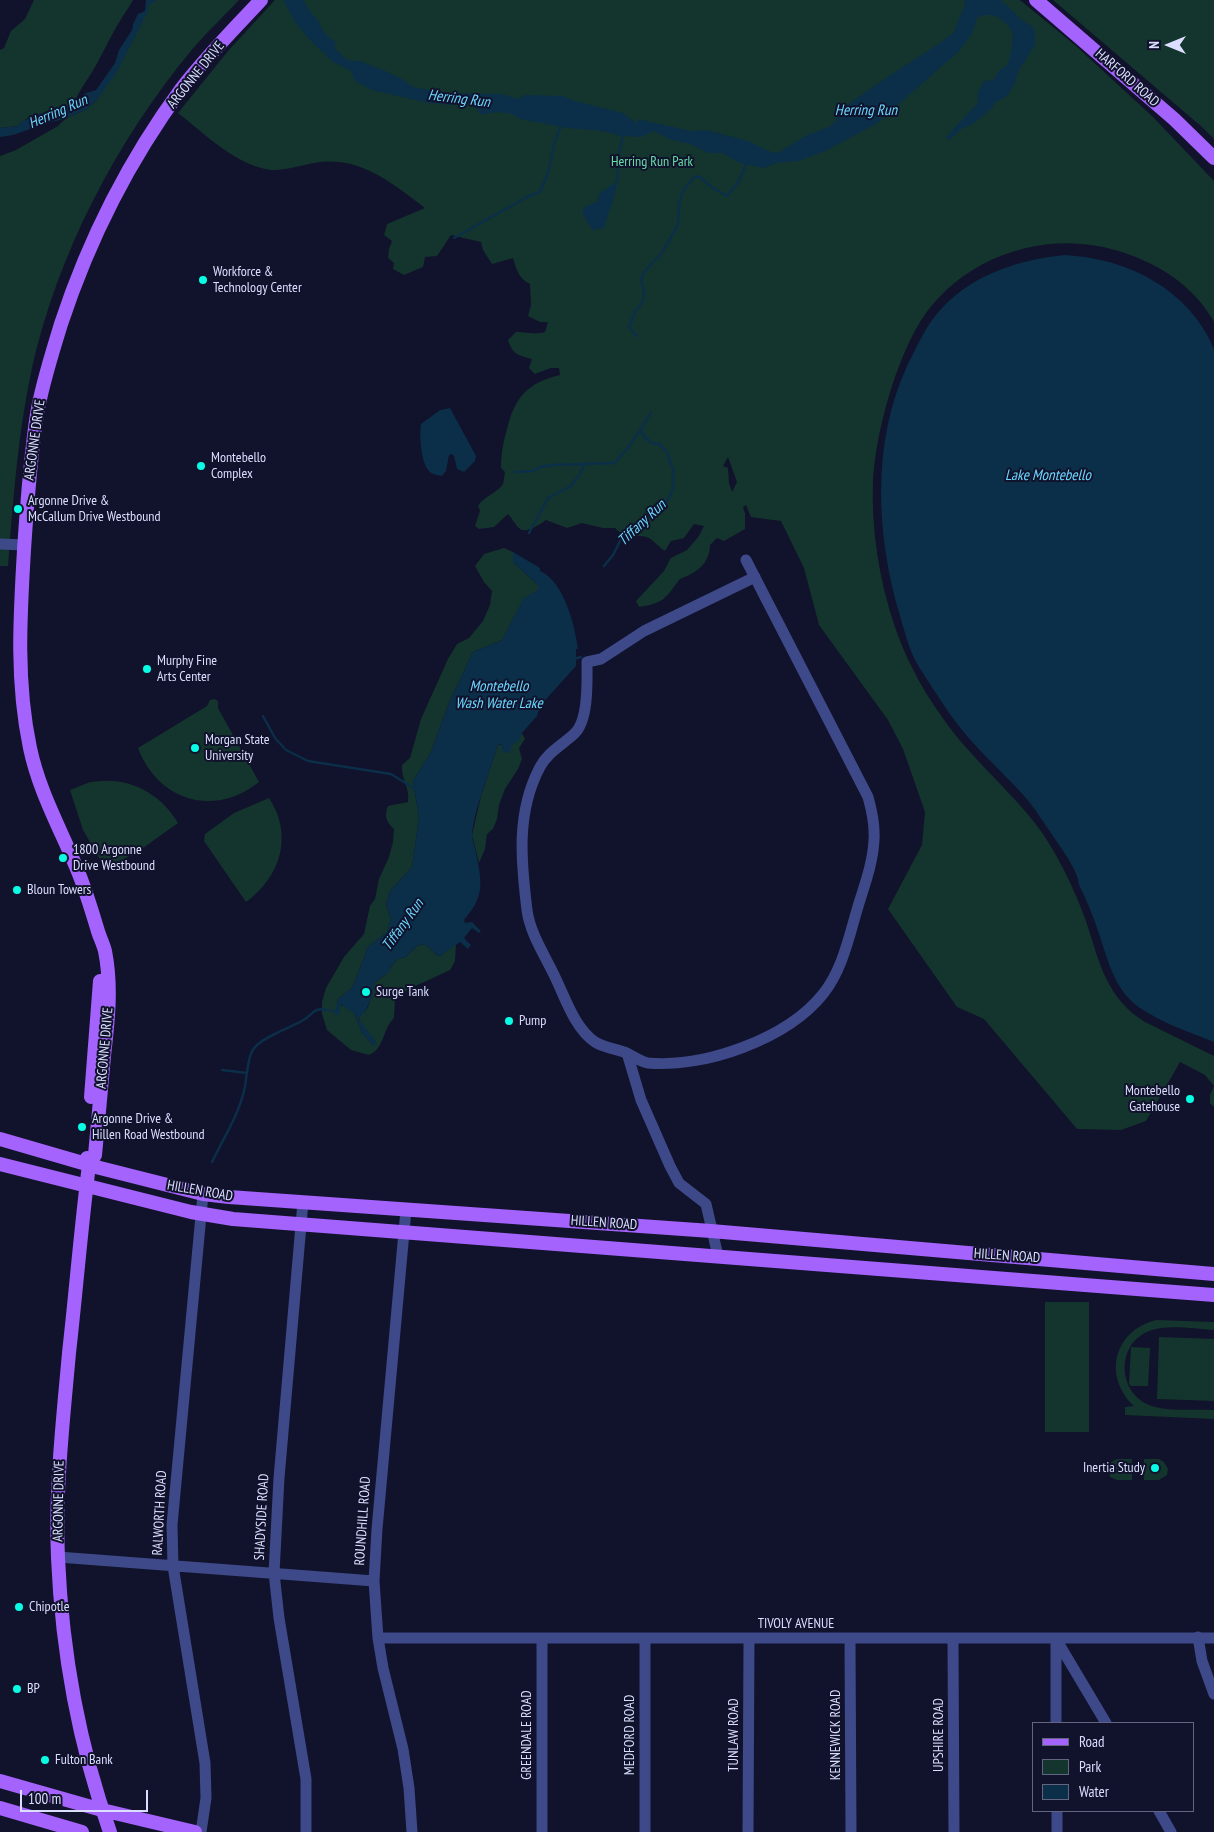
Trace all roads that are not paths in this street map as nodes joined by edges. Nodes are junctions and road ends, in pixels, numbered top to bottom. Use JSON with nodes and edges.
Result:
{"nodes":[{"id":1,"x":261,"y":0,"type":"edge"},
{"id":2,"x":1036,"y":0,"type":"edge"},
{"id":3,"x":1214,"y":158,"type":"edge"},
{"id":4,"x":0,"y":544,"type":"edge"},
{"id":5,"x":24,"y":545,"type":"junction"},
{"id":6,"x":746,"y":560,"type":"dead end"},
{"id":7,"x":755,"y":577,"type":"junction"},
{"id":8,"x":627,"y":1053,"type":"junction"},
{"id":9,"x":0,"y":1139,"type":"edge"},
{"id":10,"x":0,"y":1164,"type":"edge"},
{"id":11,"x":89,"y":1165,"type":"junction"},
{"id":12,"x":86,"y":1187,"type":"junction"},
{"id":13,"x":203,"y":1194,"type":"junction"},
{"id":14,"x":304,"y":1202,"type":"junction"},
{"id":15,"x":406,"y":1210,"type":"junction"},
{"id":16,"x":201,"y":1215,"type":"junction"},
{"id":17,"x":302,"y":1224,"type":"junction"},
{"id":18,"x":711,"y":1231,"type":"junction"},
{"id":19,"x":404,"y":1232,"type":"junction"},
{"id":20,"x":718,"y":1256,"type":"junction"},
{"id":21,"x":1214,"y":1274,"type":"edge"},
{"id":22,"x":1214,"y":1295,"type":"edge"},
{"id":23,"x":58,"y":1557,"type":"junction"},
{"id":24,"x":173,"y":1566,"type":"junction"},
{"id":25,"x":274,"y":1573,"type":"junction"},
{"id":26,"x":374,"y":1581,"type":"junction"},
{"id":27,"x":378,"y":1638,"type":"junction"},
{"id":28,"x":1198,"y":1638,"type":"junction"},
{"id":29,"x":1214,"y":1638,"type":"edge"},
{"id":30,"x":542,"y":1639,"type":"junction"},
{"id":31,"x":645,"y":1639,"type":"junction"},
{"id":32,"x":749,"y":1639,"type":"junction"},
{"id":33,"x":850,"y":1639,"type":"junction"},
{"id":34,"x":953,"y":1639,"type":"junction"},
{"id":35,"x":1056,"y":1639,"type":"junction"},
{"id":36,"x":1214,"y":1694,"type":"edge"},
{"id":37,"x":1056,"y":1722,"type":"edge"},
{"id":38,"x":1105,"y":1722,"type":"edge"},
{"id":39,"x":0,"y":1781,"type":"edge"},
{"id":40,"x":0,"y":1808,"type":"edge"},
{"id":41,"x":102,"y":1810,"type":"junction"},
{"id":42,"x":1057,"y":1812,"type":"edge"},
{"id":43,"x":1160,"y":1812,"type":"edge"},
{"id":44,"x":82,"y":1832,"type":"edge"},
{"id":45,"x":110,"y":1832,"type":"edge"},
{"id":46,"x":195,"y":1832,"type":"edge"},
{"id":47,"x":201,"y":1832,"type":"edge"},
{"id":48,"x":306,"y":1832,"type":"edge"},
{"id":49,"x":412,"y":1832,"type":"edge"},
{"id":50,"x":542,"y":1832,"type":"edge"},
{"id":51,"x":645,"y":1832,"type":"edge"},
{"id":52,"x":748,"y":1832,"type":"edge"},
{"id":53,"x":851,"y":1832,"type":"edge"},
{"id":54,"x":954,"y":1832,"type":"edge"},
{"id":55,"x":1057,"y":1832,"type":"edge"},
{"id":56,"x":1171,"y":1832,"type":"edge"}],
"edges":[{"from":1,"to":5,"type":"main road","name":"ARGONNE DRIVE"},
{"from":2,"to":3,"type":"main road","name":"HARFORD ROAD"},
{"from":4,"to":5,"type":"street"},
{"from":5,"to":11,"type":"main road","name":"ARGONNE DRIVE"},
{"from":6,"to":7,"type":"street"},
{"from":7,"to":8,"type":"street"},
{"from":7,"to":8,"type":"street"},
{"from":8,"to":18,"type":"street"},
{"from":9,"to":11,"type":"main road","name":"HILLEN ROAD"},
{"from":10,"to":12,"type":"main road","name":"HILLEN ROAD"},
{"from":11,"to":12,"type":"main road","name":"ARGONNE DRIVE"},
{"from":11,"to":13,"type":"main road","name":"HILLEN ROAD"},
{"from":12,"to":16,"type":"main road","name":"HILLEN ROAD"},
{"from":12,"to":23,"type":"main road","name":"ARGONNE DRIVE"},
{"from":13,"to":14,"type":"main road","name":"HILLEN ROAD"},
{"from":13,"to":16,"type":"street","name":"RALWORTH ROAD"},
{"from":14,"to":15,"type":"main road","name":"HILLEN ROAD"},
{"from":14,"to":17,"type":"street","name":"SHADYSIDE ROAD"},
{"from":15,"to":18,"type":"main road","name":"HILLEN ROAD"},
{"from":15,"to":19,"type":"street","name":"ROUNDHILL ROAD"},
{"from":16,"to":17,"type":"main road","name":"HILLEN ROAD"},
{"from":16,"to":24,"type":"street","name":"RALWORTH ROAD"},
{"from":17,"to":19,"type":"main road","name":"HILLEN ROAD"},
{"from":17,"to":25,"type":"street","name":"SHADYSIDE ROAD"},
{"from":18,"to":20,"type":"street"},
{"from":18,"to":21,"type":"main road","name":"HILLEN ROAD"},
{"from":19,"to":20,"type":"main road","name":"HILLEN ROAD"},
{"from":19,"to":26,"type":"street","name":"ROUNDHILL ROAD"},
{"from":20,"to":22,"type":"main road","name":"HILLEN ROAD"},
{"from":23,"to":24,"type":"street"},
{"from":23,"to":41,"type":"main road","name":"ARGONNE DRIVE"},
{"from":24,"to":25,"type":"street"},
{"from":24,"to":47,"type":"street","name":"RALWORTH ROAD"},
{"from":25,"to":26,"type":"street"},
{"from":25,"to":48,"type":"street","name":"SHADYSIDE ROAD"},
{"from":26,"to":27,"type":"street","name":"ROUNDHILL ROAD"},
{"from":27,"to":30,"type":"street","name":"TIVOLY AVENUE"},
{"from":27,"to":49,"type":"street","name":"ROUNDHILL ROAD"},
{"from":28,"to":29,"type":"street","name":"TIVOLY AVENUE"},
{"from":28,"to":35,"type":"street","name":"TIVOLY AVENUE"},
{"from":28,"to":36,"type":"street"},
{"from":30,"to":31,"type":"street","name":"TIVOLY AVENUE"},
{"from":30,"to":50,"type":"street","name":"GREENDALE ROAD"},
{"from":31,"to":32,"type":"street","name":"TIVOLY AVENUE"},
{"from":31,"to":51,"type":"street","name":"MEDFORD ROAD"},
{"from":32,"to":33,"type":"street","name":"TIVOLY AVENUE"},
{"from":32,"to":52,"type":"street","name":"TUNLAW ROAD"},
{"from":33,"to":34,"type":"street","name":"TIVOLY AVENUE"},
{"from":33,"to":53,"type":"street","name":"KENNEWICK ROAD"},
{"from":34,"to":35,"type":"street","name":"TIVOLY AVENUE"},
{"from":34,"to":54,"type":"street","name":"UPSHIRE ROAD"},
{"from":35,"to":37,"type":"street"},
{"from":35,"to":38,"type":"street"},
{"from":39,"to":41,"type":"main road"},
{"from":40,"to":44,"type":"main road"},
{"from":41,"to":45,"type":"main road","name":"ARGONNE DRIVE"},
{"from":41,"to":46,"type":"main road"},
{"from":42,"to":55,"type":"street"},
{"from":43,"to":56,"type":"street"}]}
